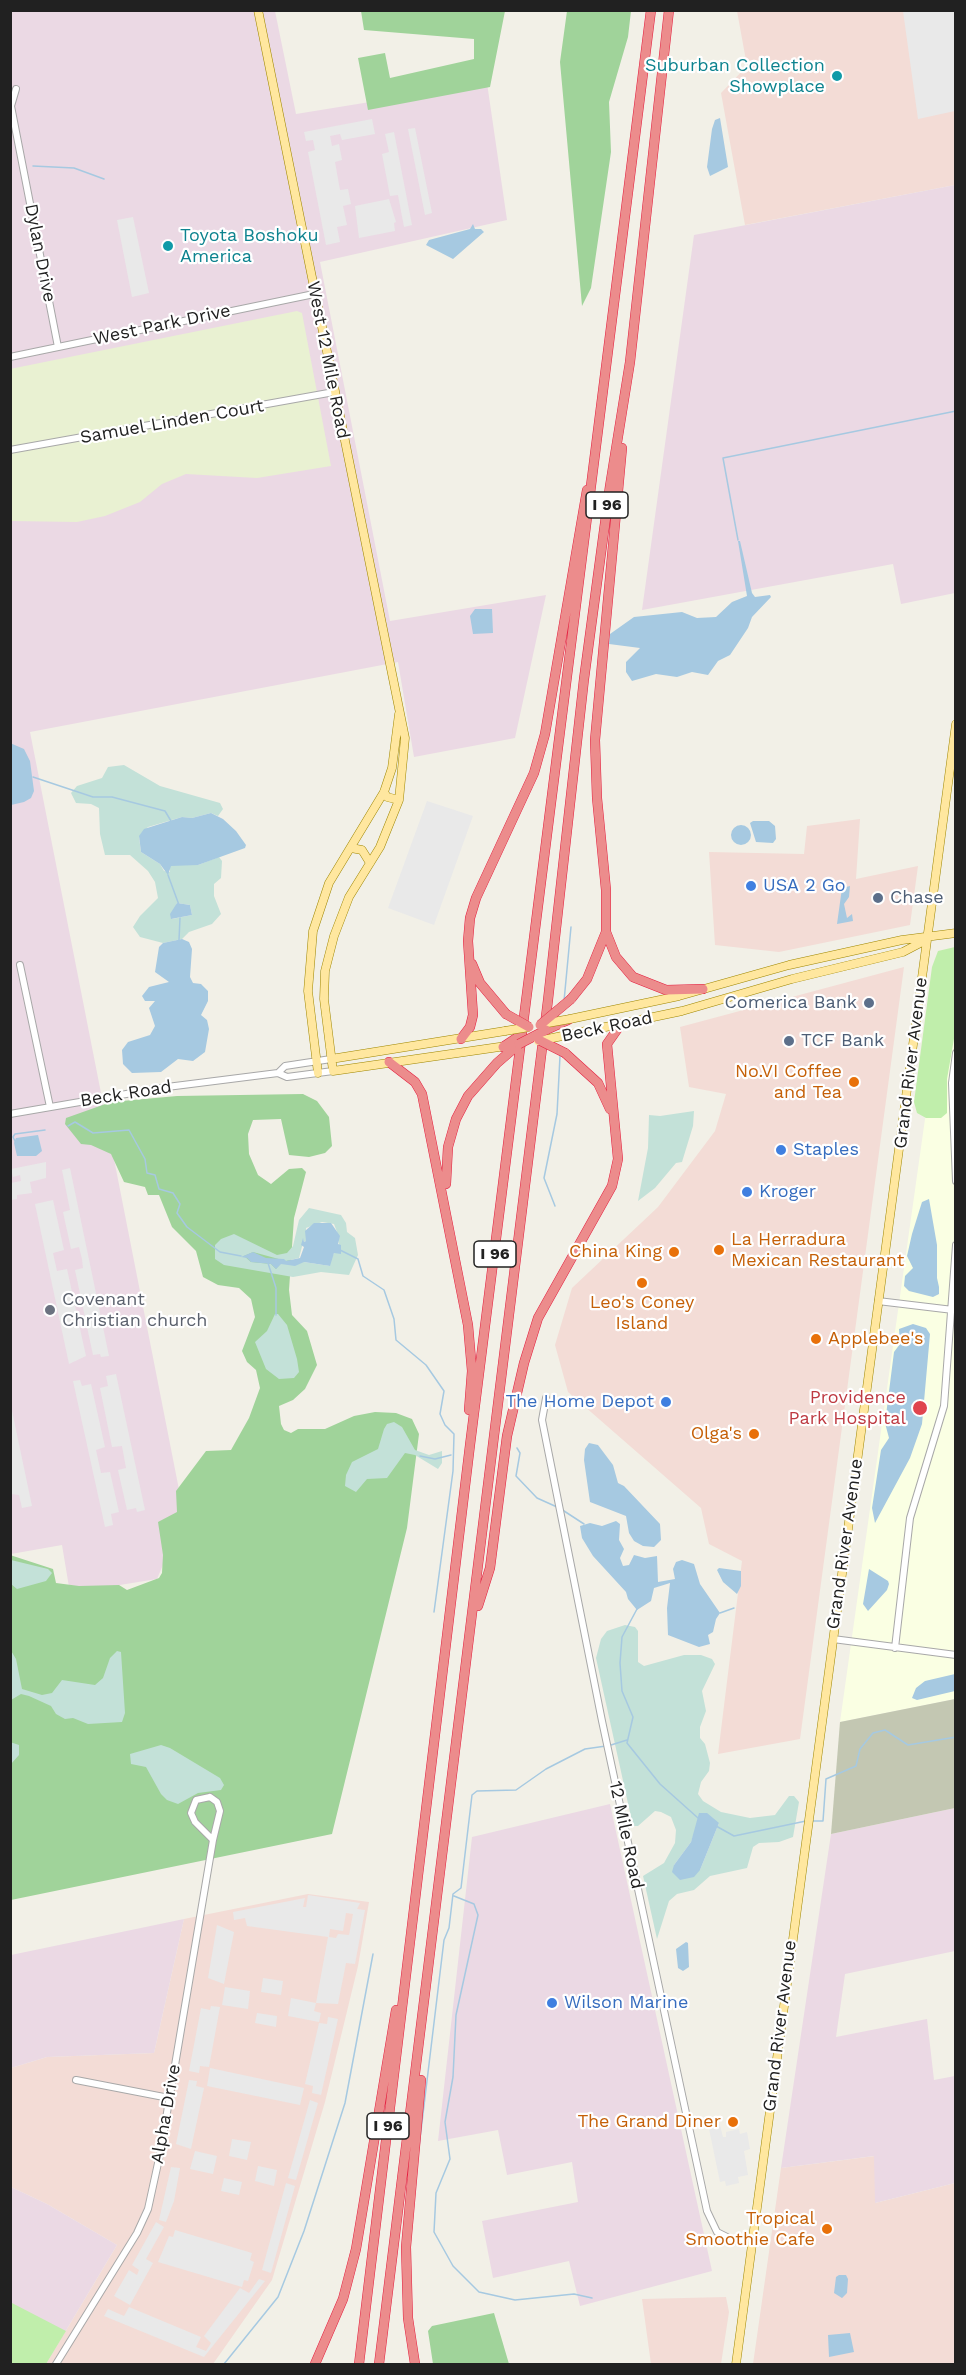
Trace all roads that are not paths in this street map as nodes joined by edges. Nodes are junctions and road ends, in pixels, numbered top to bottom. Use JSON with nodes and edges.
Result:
{"nodes":[{"id":1,"x":258,"y":10,"type":"edge"},
{"id":2,"x":651,"y":10,"type":"edge"},
{"id":3,"x":669,"y":10,"type":"edge"},
{"id":4,"x":16,"y":89,"type":"dead end"},
{"id":5,"x":314,"y":294,"type":"junction"},
{"id":6,"x":58,"y":347,"type":"junction"},
{"id":7,"x":10,"y":357,"type":"edge"},
{"id":8,"x":630,"y":362,"type":"junction"},
{"id":9,"x":334,"y":392,"type":"junction"},
{"id":10,"x":10,"y":450,"type":"edge"},
{"id":11,"x":593,"y":470,"type":"junction"},
{"id":12,"x":399,"y":710,"type":"junction"},
{"id":13,"x":956,"y":724,"type":"edge"},
{"id":14,"x":384,"y":792,"type":"junction"},
{"id":15,"x":399,"y":800,"type":"junction"},
{"id":16,"x":351,"y":848,"type":"junction"},
{"id":17,"x":370,"y":864,"type":"junction"},
{"id":18,"x":606,"y":932,"type":"junction"},
{"id":19,"x":956,"y":933,"type":"edge"},
{"id":20,"x":927,"y":939,"type":"junction"},
{"id":21,"x":468,"y":941,"type":"junction"},
{"id":22,"x":20,"y":965,"type":"dead end"},
{"id":23,"x":789,"y":965,"type":"junction"},
{"id":24,"x":792,"y":978,"type":"junction"},
{"id":25,"x":703,"y":989,"type":"junction"},
{"id":26,"x":570,"y":1019,"type":"joint"},
{"id":27,"x":621,"y":1024,"type":"junction"},
{"id":28,"x":537,"y":1027,"type":"junction"},
{"id":29,"x":505,"y":1031,"type":"junction"},
{"id":30,"x":567,"y":1035,"type":"junction"},
{"id":31,"x":461,"y":1039,"type":"junction"},
{"id":32,"x":528,"y":1039,"type":"junction"},
{"id":33,"x":503,"y":1047,"type":"joint"},
{"id":34,"x":956,"y":1053,"type":"edge"},
{"id":35,"x":332,"y":1059,"type":"junction"},
{"id":36,"x":316,"y":1061,"type":"junction"},
{"id":37,"x":389,"y":1062,"type":"junction"},
{"id":38,"x":333,"y":1071,"type":"junction"},
{"id":39,"x":278,"y":1073,"type":"junction"},
{"id":40,"x":318,"y":1073,"type":"junction"},
{"id":41,"x":50,"y":1107,"type":"junction"},
{"id":42,"x":10,"y":1114,"type":"edge"},
{"id":43,"x":617,"y":1132,"type":"junction"},
{"id":44,"x":956,"y":1181,"type":"edge"},
{"id":45,"x":448,"y":1216,"type":"junction"},
{"id":46,"x":956,"y":1245,"type":"edge"},
{"id":47,"x":878,"y":1301,"type":"junction"},
{"id":48,"x":952,"y":1310,"type":"junction"},
{"id":49,"x":546,"y":1398,"type":"dead end"},
{"id":50,"x":471,"y":1445,"type":"junction"},
{"id":51,"x":471,"y":1628,"type":"junction"},
{"id":52,"x":833,"y":1639,"type":"junction"},
{"id":53,"x":895,"y":1648,"type":"junction"},
{"id":54,"x":956,"y":1655,"type":"edge"},
{"id":55,"x":213,"y":1840,"type":"junction"},
{"id":56,"x":416,"y":1887,"type":"junction"},
{"id":57,"x":420,"y":2034,"type":"junction"},
{"id":58,"x":76,"y":2080,"type":"dead end"},
{"id":59,"x":169,"y":2098,"type":"junction"},
{"id":60,"x":752,"y":2243,"type":"junction"},
{"id":61,"x":56,"y":2364,"type":"edge"},
{"id":62,"x":315,"y":2364,"type":"edge"},
{"id":63,"x":359,"y":2364,"type":"edge"},
{"id":64,"x":379,"y":2364,"type":"edge"},
{"id":65,"x":415,"y":2364,"type":"edge"},
{"id":66,"x":736,"y":2364,"type":"edge"}],
"edges":[{"from":1,"to":5,"type":"main road","name":"West 12 Mile Road"},
{"from":2,"to":11,"type":"highway","number":"I 96"},
{"from":3,"to":8,"type":"highway","number":"I 96"},
{"from":4,"to":6,"type":"street","name":"Dylan Drive"},
{"from":5,"to":6,"type":"street","name":"West Park Drive"},
{"from":5,"to":9,"type":"main road","name":"West 12 Mile Road"},
{"from":6,"to":7,"type":"street","name":"West Park Drive"},
{"from":8,"to":18,"type":"highway"},
{"from":8,"to":51,"type":"highway","number":"I 96"},
{"from":9,"to":10,"type":"street","name":"Samuel Linden Court"},
{"from":9,"to":12,"type":"main road","name":"West 12 Mile Road"},
{"from":11,"to":21,"type":"highway"},
{"from":11,"to":50,"type":"highway","number":"I 96"},
{"from":12,"to":14,"type":"main road","name":"West 12 Mile Road"},
{"from":12,"to":15,"type":"main road","name":"West 12 Mile Road"},
{"from":13,"to":20,"type":"main road","name":"Grand River Avenue"},
{"from":14,"to":15,"type":"main road"},
{"from":14,"to":16,"type":"main road","name":"West 12 Mile Road"},
{"from":15,"to":17,"type":"main road","name":"West 12 Mile Road"},
{"from":16,"to":17,"type":"main road"},
{"from":16,"to":36,"type":"main road","name":"West 12 Mile Road"},
{"from":17,"to":35,"type":"main road","name":"West 12 Mile Road"},
{"from":18,"to":25,"type":"highway"},
{"from":18,"to":28,"type":"highway","bridge":true},
{"from":19,"to":20,"type":"main road","name":"Beck Road"},
{"from":20,"to":23,"type":"main road","name":"Beck Road"},
{"from":20,"to":24,"type":"main road","name":"Beck Road"},
{"from":20,"to":47,"type":"main road","name":"Grand River Avenue"},
{"from":21,"to":28,"type":"highway","bridge":true},
{"from":21,"to":31,"type":"highway"},
{"from":22,"to":41,"type":"street"},
{"from":23,"to":24,"type":"street"},
{"from":23,"to":25,"type":"main road","name":"Beck Road"},
{"from":24,"to":27,"type":"main road","name":"Beck Road"},
{"from":25,"to":26,"type":"main road","name":"Beck Road"},
{"from":26,"to":28,"type":"highway","bridge":true},
{"from":27,"to":30,"type":"main road","name":"Beck Road"},
{"from":27,"to":43,"type":"highway"},
{"from":28,"to":29,"type":"main road","name":"Beck Road","bridge":true},
{"from":28,"to":30,"type":"highway","bridge":true},
{"from":28,"to":32,"type":"highway","bridge":true},
{"from":29,"to":31,"type":"main road","name":"Beck Road"},
{"from":29,"to":32,"type":"highway","bridge":true},
{"from":30,"to":32,"type":"main road","name":"Beck Road","bridge":true},
{"from":31,"to":35,"type":"main road","name":"Beck Road"},
{"from":32,"to":33,"type":"highway"},
{"from":32,"to":43,"type":"highway","bridge":true},
{"from":32,"to":45,"type":"highway"},
{"from":33,"to":37,"type":"main road","name":"Beck Road"},
{"from":34,"to":44,"type":"street"},
{"from":35,"to":36,"type":"street","name":"Beck Road"},
{"from":35,"to":38,"type":"main road","name":"West 12 Mile Road"},
{"from":36,"to":39,"type":"street","name":"Beck Road"},
{"from":36,"to":40,"type":"main road","name":"West 12 Mile Road"},
{"from":37,"to":38,"type":"main road","name":"Beck Road"},
{"from":37,"to":45,"type":"highway"},
{"from":38,"to":40,"type":"street","name":"Beck Road"},
{"from":39,"to":40,"type":"street","name":"Beck Road"},
{"from":39,"to":41,"type":"street","name":"Beck Road"},
{"from":41,"to":42,"type":"street","name":"Beck Road"},
{"from":43,"to":51,"type":"highway"},
{"from":45,"to":50,"type":"highway"},
{"from":46,"to":48,"type":"street"},
{"from":47,"to":48,"type":"street"},
{"from":47,"to":52,"type":"main road","name":"Grand River Avenue"},
{"from":48,"to":53,"type":"street"},
{"from":49,"to":60,"type":"street","name":"12 Mile Road"},
{"from":50,"to":56,"type":"highway","number":"I 96"},
{"from":51,"to":57,"type":"highway","number":"I 96"},
{"from":52,"to":53,"type":"street"},
{"from":52,"to":60,"type":"main road","name":"Grand River Avenue"},
{"from":53,"to":54,"type":"street"},
{"from":55,"to":55,"type":"street","name":"Alpha Drive"},
{"from":55,"to":59,"type":"street","name":"Alpha Drive"},
{"from":56,"to":62,"type":"highway"},
{"from":56,"to":63,"type":"highway","number":"I 96"},
{"from":57,"to":64,"type":"highway","number":"I 96"},
{"from":57,"to":65,"type":"highway"},
{"from":58,"to":59,"type":"street"},
{"from":59,"to":61,"type":"street","name":"Alpha Drive"},
{"from":60,"to":66,"type":"main road","name":"Grand River Avenue"}]}
